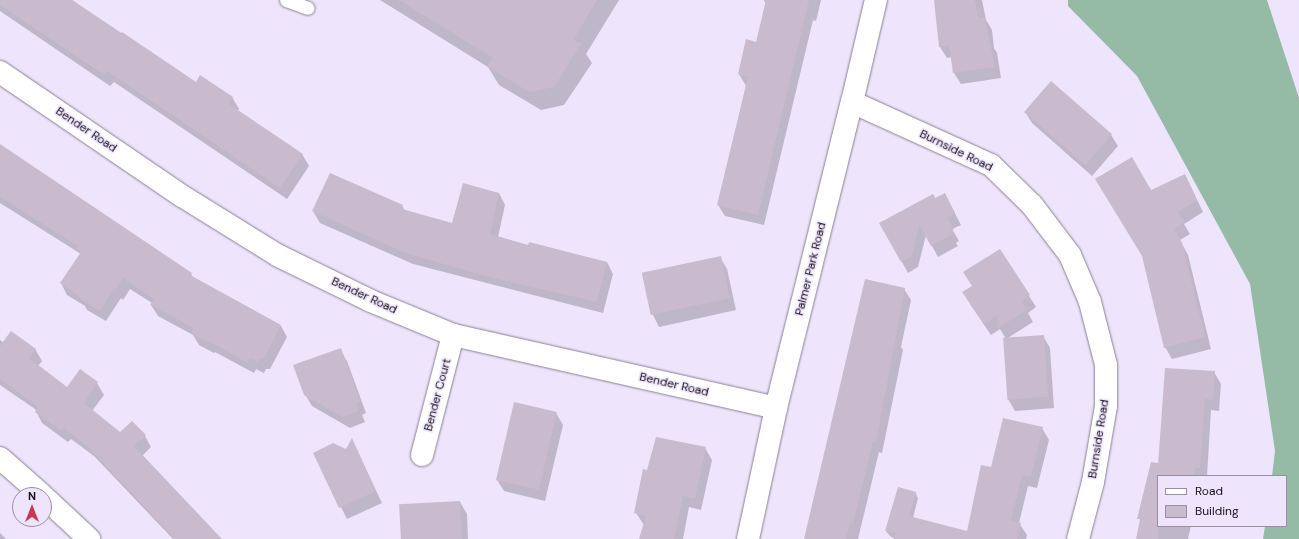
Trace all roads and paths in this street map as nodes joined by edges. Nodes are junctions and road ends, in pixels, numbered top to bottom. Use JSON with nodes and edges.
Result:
{"nodes":[{"id":1,"x":286,"y":0,"type":"edge"},
{"id":2,"x":876,"y":0,"type":"edge"},
{"id":3,"x":308,"y":8,"type":"dead end"},
{"id":4,"x":0,"y":72,"type":"edge"},
{"id":5,"x":852,"y":102,"type":"junction"},
{"id":6,"x":453,"y":335,"type":"junction"},
{"id":7,"x":776,"y":408,"type":"junction"},
{"id":8,"x":422,"y":455,"type":"dead end"},
{"id":9,"x":0,"y":458,"type":"edge"},
{"id":10,"x":33,"y":487,"type":"edge"},
{"id":11,"x":52,"y":504,"type":"edge"},
{"id":12,"x":89,"y":539,"type":"edge"},
{"id":13,"x":748,"y":539,"type":"edge"},
{"id":14,"x":1078,"y":539,"type":"edge"}],
"edges":[{"from":1,"to":3,"type":"lane"},
{"from":2,"to":5,"type":"street","name":"Palmer Park Road"},
{"from":4,"to":6,"type":"street","name":"Bender Road"},
{"from":5,"to":7,"type":"street","name":"Palmer Park Road"},
{"from":5,"to":14,"type":"street","name":"Burnside Road"},
{"from":6,"to":7,"type":"street","name":"Bender Road"},
{"from":6,"to":8,"type":"street","name":"Bender Court"},
{"from":7,"to":13,"type":"street","name":"Palmer Park Road"},
{"from":9,"to":10,"type":"street"},
{"from":11,"to":12,"type":"street"}]}
